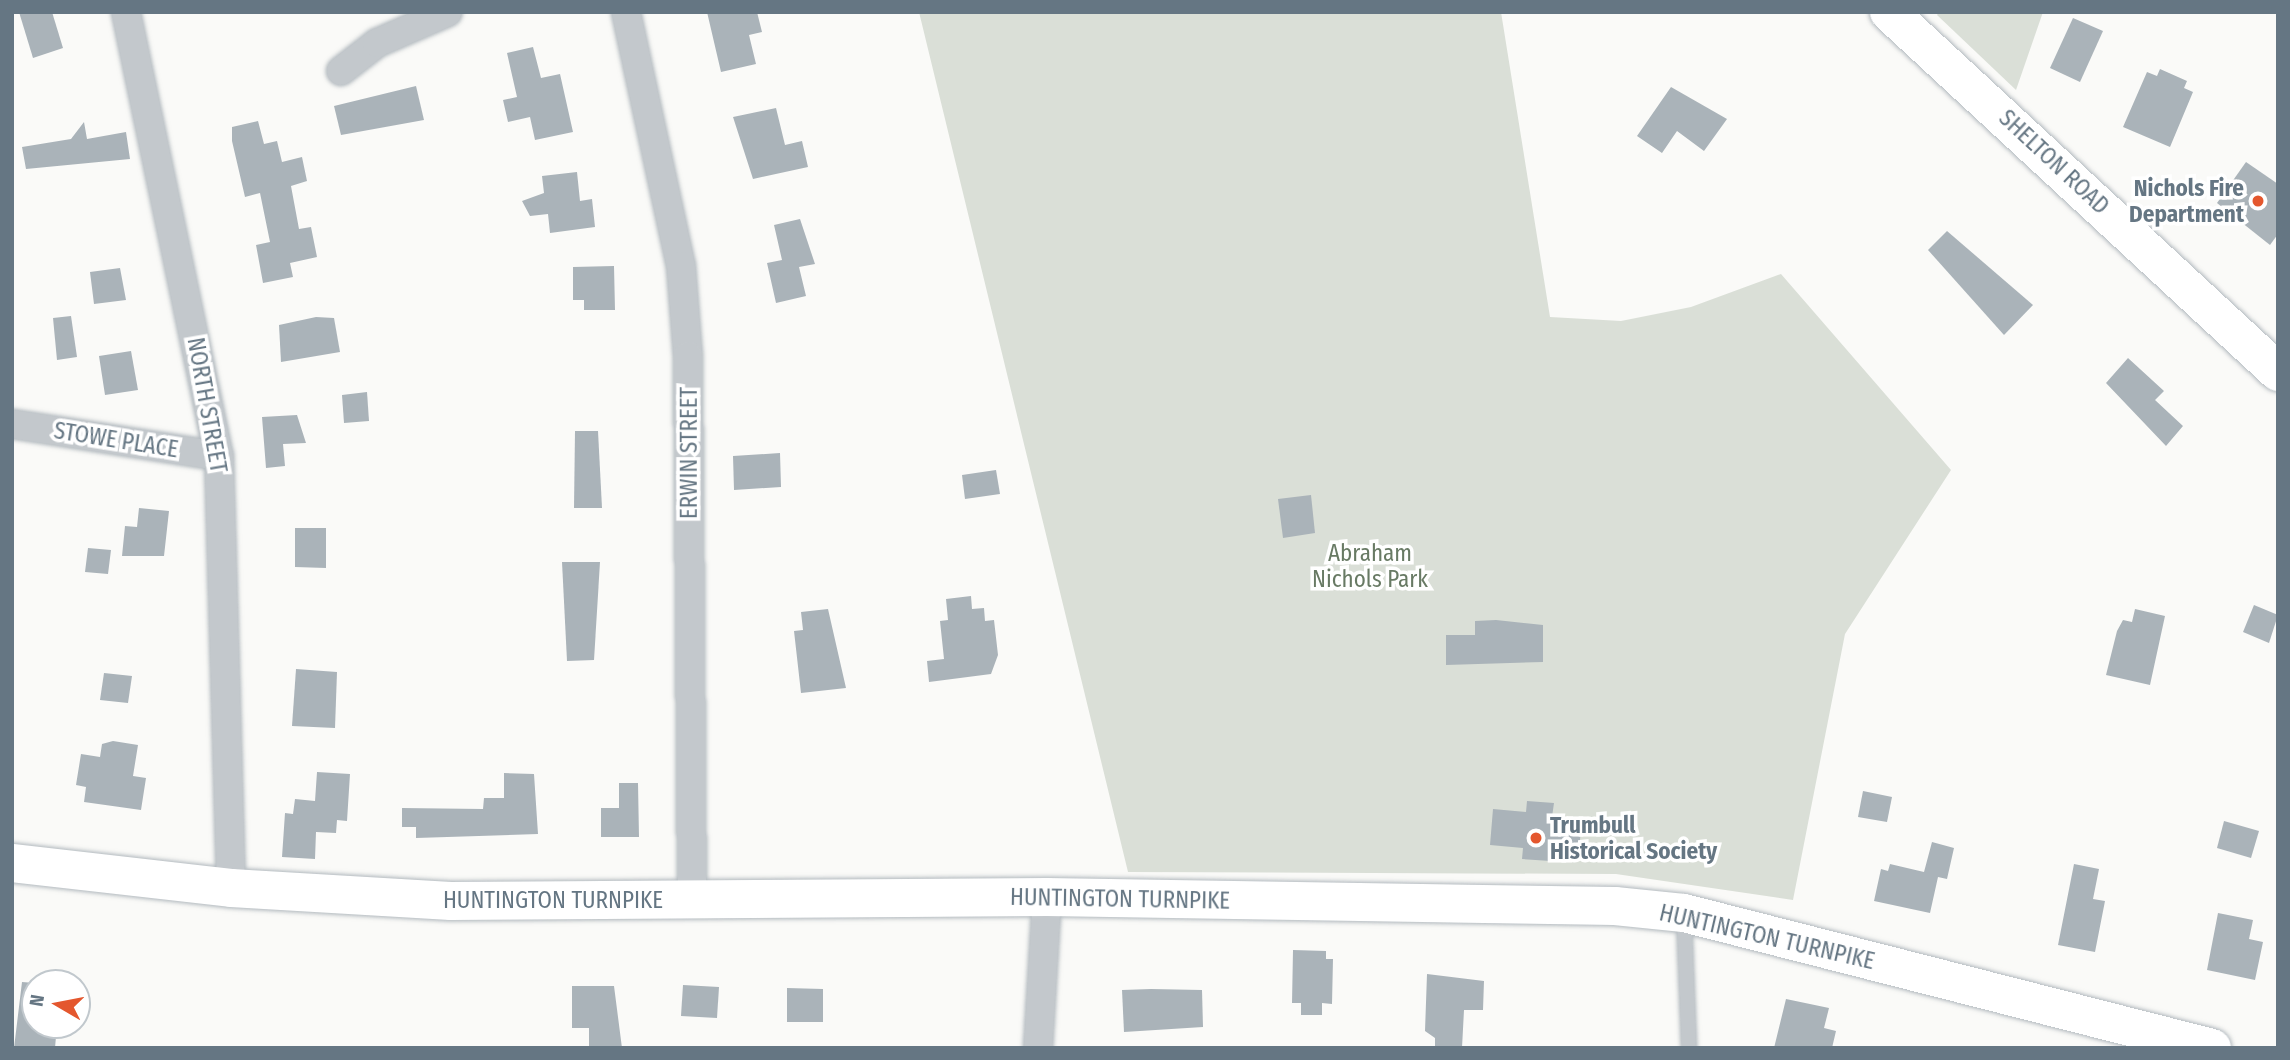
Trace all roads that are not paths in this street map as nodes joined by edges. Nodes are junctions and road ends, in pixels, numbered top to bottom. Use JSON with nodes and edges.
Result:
{"nodes":[{"id":1,"x":126,"y":12,"type":"edge"},
{"id":2,"x":447,"y":12,"type":"edge"},
{"id":3,"x":626,"y":12,"type":"edge"},
{"id":4,"x":1889,"y":12,"type":"edge"},
{"id":5,"x":341,"y":71,"type":"dead end"},
{"id":6,"x":2276,"y":365,"type":"edge"},
{"id":7,"x":12,"y":424,"type":"edge"},
{"id":8,"x":219,"y":456,"type":"junction"},
{"id":9,"x":12,"y":863,"type":"edge"},
{"id":10,"x":231,"y":888,"type":"junction"},
{"id":11,"x":1047,"y":897,"type":"junction"},
{"id":12,"x":692,"y":901,"type":"junction"},
{"id":13,"x":1684,"y":913,"type":"junction"},
{"id":14,"x":1038,"y":1048,"type":"edge"},
{"id":15,"x":1689,"y":1048,"type":"edge"},
{"id":16,"x":2212,"y":1048,"type":"edge"}],
"edges":[{"from":1,"to":8,"type":"street","name":"NORTH STREET"},
{"from":2,"to":5,"type":"street"},
{"from":3,"to":12,"type":"street","name":"ERWIN STREET"},
{"from":4,"to":6,"type":"main road","name":"SHELTON ROAD"},
{"from":7,"to":8,"type":"street","name":"STOWE PLACE"},
{"from":8,"to":10,"type":"street","name":"NORTH STREET"},
{"from":9,"to":10,"type":"main road","name":"HUNTINGTON TURNPIKE"},
{"from":10,"to":12,"type":"main road","name":"HUNTINGTON TURNPIKE"},
{"from":11,"to":12,"type":"main road","name":"HUNTINGTON TURNPIKE"},
{"from":11,"to":13,"type":"main road","name":"HUNTINGTON TURNPIKE"},
{"from":11,"to":14,"type":"street"},
{"from":13,"to":15,"type":"lane"},
{"from":13,"to":16,"type":"main road","name":"HUNTINGTON TURNPIKE"}]}
